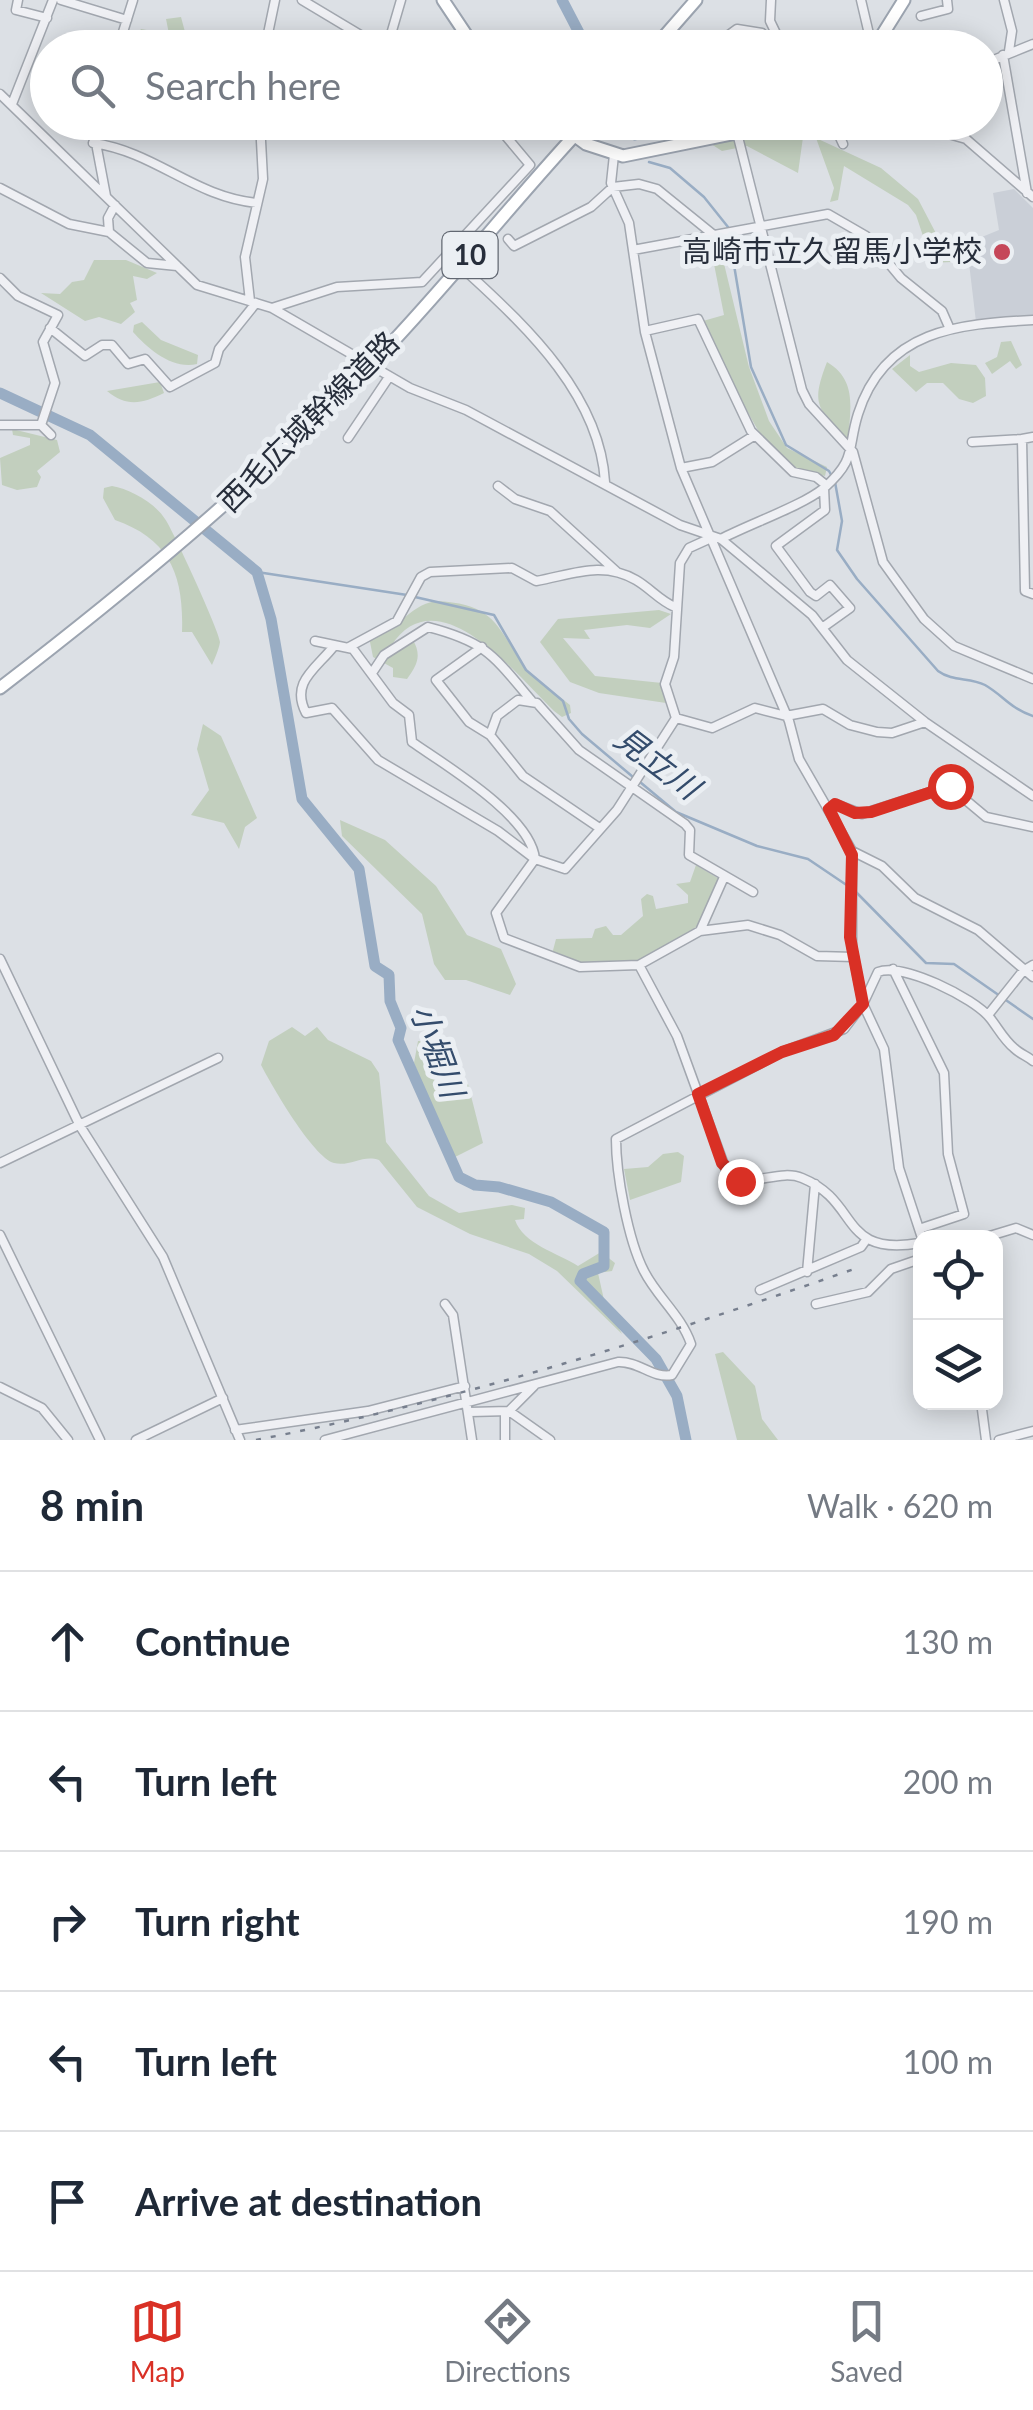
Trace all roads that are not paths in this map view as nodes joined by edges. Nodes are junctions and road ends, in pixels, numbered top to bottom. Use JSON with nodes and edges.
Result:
{"nodes":[{"id":1,"x":18,"y":0,"type":"edge"},
{"id":2,"x":53,"y":0,"type":"edge"},
{"id":3,"x":61,"y":0,"type":"edge"},
{"id":4,"x":133,"y":0,"type":"edge"},
{"id":5,"x":275,"y":0,"type":"edge"},
{"id":6,"x":302,"y":0,"type":"edge"},
{"id":7,"x":401,"y":0,"type":"edge"},
{"id":8,"x":443,"y":0,"type":"edge"},
{"id":9,"x":696,"y":0,"type":"edge"},
{"id":10,"x":771,"y":0,"type":"edge"},
{"id":11,"x":861,"y":0,"type":"edge"},
{"id":12,"x":904,"y":0,"type":"edge"},
{"id":13,"x":947,"y":0,"type":"edge"},
{"id":14,"x":1004,"y":0,"type":"edge"},
{"id":15,"x":921,"y":16,"type":"dead end"},
{"id":16,"x":47,"y":18,"type":"junction"},
{"id":17,"x":127,"y":20,"type":"junction"},
{"id":18,"x":42,"y":30,"type":"edge"},
{"id":19,"x":124,"y":30,"type":"edge"},
{"id":20,"x":269,"y":30,"type":"edge"},
{"id":21,"x":347,"y":30,"type":"edge"},
{"id":22,"x":391,"y":30,"type":"edge"},
{"id":23,"x":463,"y":30,"type":"edge"},
{"id":24,"x":670,"y":30,"type":"edge"},
{"id":25,"x":774,"y":30,"type":"edge"},
{"id":26,"x":868,"y":30,"type":"edge"},
{"id":27,"x":885,"y":30,"type":"edge"},
{"id":28,"x":1033,"y":44,"type":"edge"},
{"id":29,"x":1006,"y":53,"type":"junction"},
{"id":30,"x":1003,"y":54,"type":"edge"},
{"id":31,"x":30,"y":60,"type":"edge"},
{"id":32,"x":0,"y":94,"type":"edge"},
{"id":33,"x":12,"y":104,"type":"junction"},
{"id":34,"x":30,"y":122,"type":"edge"},
{"id":35,"x":48,"y":140,"type":"edge"},
{"id":36,"x":93,"y":140,"type":"edge"},
{"id":37,"x":261,"y":140,"type":"edge"},
{"id":38,"x":509,"y":140,"type":"edge"},
{"id":39,"x":570,"y":140,"type":"edge"},
{"id":40,"x":582,"y":140,"type":"edge"},
{"id":41,"x":702,"y":140,"type":"edge"},
{"id":42,"x":740,"y":140,"type":"edge"},
{"id":43,"x":841,"y":140,"type":"edge"},
{"id":44,"x":966,"y":140,"type":"edge"},
{"id":45,"x":692,"y":142,"type":"joint"},
{"id":46,"x":93,"y":143,"type":"junction"},
{"id":47,"x":843,"y":144,"type":"dead end"},
{"id":48,"x":614,"y":155,"type":"junction"},
{"id":49,"x":613,"y":187,"type":"junction"},
{"id":50,"x":0,"y":188,"type":"edge"},
{"id":51,"x":1030,"y":195,"type":"edge"},
{"id":52,"x":106,"y":198,"type":"junction"},
{"id":53,"x":257,"y":203,"type":"junction"},
{"id":54,"x":115,"y":205,"type":"junction"},
{"id":55,"x":762,"y":226,"type":"junction"},
{"id":56,"x":109,"y":232,"type":"junction"},
{"id":57,"x":725,"y":234,"type":"junction"},
{"id":58,"x":508,"y":239,"type":"dead end"},
{"id":59,"x":633,"y":250,"type":"junction"},
{"id":60,"x":447,"y":255,"type":"junction"},
{"id":61,"x":177,"y":266,"type":"junction"},
{"id":62,"x":0,"y":278,"type":"edge"},
{"id":63,"x":253,"y":302,"type":"junction"},
{"id":64,"x":272,"y":308,"type":"junction"},
{"id":65,"x":1033,"y":320,"type":"edge"},
{"id":66,"x":950,"y":327,"type":"junction"},
{"id":67,"x":50,"y":328,"type":"junction"},
{"id":68,"x":645,"y":330,"type":"junction"},
{"id":69,"x":370,"y":366,"type":"junction"},
{"id":70,"x":389,"y":377,"type":"junction"},
{"id":71,"x":44,"y":416,"type":"junction"},
{"id":72,"x":0,"y":425,"type":"edge"},
{"id":73,"x":52,"y":435,"type":"dead end"},
{"id":74,"x":755,"y":435,"type":"junction"},
{"id":75,"x":348,"y":438,"type":"dead end"},
{"id":76,"x":1033,"y":438,"type":"edge"},
{"id":77,"x":1022,"y":439,"type":"junction"},
{"id":78,"x":972,"y":442,"type":"dead end"},
{"id":79,"x":853,"y":452,"type":"junction"},
{"id":80,"x":682,"y":468,"type":"junction"},
{"id":81,"x":1029,"y":478,"type":"edge"},
{"id":82,"x":606,"y":482,"type":"junction"},
{"id":83,"x":498,"y":486,"type":"dead end"},
{"id":84,"x":825,"y":486,"type":"junction"},
{"id":85,"x":714,"y":537,"type":"junction"},
{"id":86,"x":617,"y":572,"type":"junction"},
{"id":87,"x":1033,"y":594,"type":"edge"},
{"id":88,"x":675,"y":607,"type":"junction"},
{"id":89,"x":822,"y":628,"type":"junction"},
{"id":90,"x":316,"y":641,"type":"dead end"},
{"id":91,"x":334,"y":646,"type":"junction"},
{"id":92,"x":482,"y":646,"type":"junction"},
{"id":93,"x":350,"y":647,"type":"junction"},
{"id":94,"x":372,"y":673,"type":"junction"},
{"id":95,"x":1033,"y":679,"type":"edge"},
{"id":96,"x":0,"y":688,"type":"edge"},
{"id":97,"x":531,"y":700,"type":"junction"},
{"id":98,"x":786,"y":716,"type":"junction"},
{"id":99,"x":676,"y":718,"type":"junction"},
{"id":100,"x":925,"y":722,"type":"junction"},
{"id":101,"x":490,"y":735,"type":"junction"},
{"id":102,"x":636,"y":782,"type":"junction"},
{"id":103,"x":1033,"y":796,"type":"edge"},
{"id":104,"x":829,"y":809,"type":"junction"},
{"id":105,"x":598,"y":827,"type":"junction"},
{"id":106,"x":1033,"y":827,"type":"edge"},
{"id":107,"x":852,"y":851,"type":"junction"},
{"id":108,"x":535,"y":859,"type":"junction"},
{"id":109,"x":724,"y":877,"type":"junction"},
{"id":110,"x":753,"y":892,"type":"dead end"},
{"id":111,"x":700,"y":931,"type":"junction"},
{"id":112,"x":854,"y":956,"type":"junction"},
{"id":113,"x":0,"y":959,"type":"edge"},
{"id":114,"x":1033,"y":965,"type":"edge"},
{"id":115,"x":639,"y":966,"type":"junction"},
{"id":116,"x":893,"y":969,"type":"junction"},
{"id":117,"x":1023,"y":970,"type":"junction"},
{"id":118,"x":1033,"y":977,"type":"edge"},
{"id":119,"x":863,"y":1004,"type":"junction"},
{"id":120,"x":988,"y":1015,"type":"junction"},
{"id":121,"x":218,"y":1058,"type":"dead end"},
{"id":122,"x":1033,"y":1061,"type":"edge"},
{"id":123,"x":698,"y":1094,"type":"junction"},
{"id":124,"x":80,"y":1126,"type":"junction"},
{"id":125,"x":0,"y":1163,"type":"edge"},
{"id":126,"x":815,"y":1184,"type":"junction"},
{"id":127,"x":919,"y":1230,"type":"edge"},
{"id":128,"x":934,"y":1230,"type":"edge"},
{"id":129,"x":1003,"y":1232,"type":"edge"},
{"id":130,"x":0,"y":1235,"type":"edge"},
{"id":131,"x":1033,"y":1235,"type":"edge"},
{"id":132,"x":913,"y":1237,"type":"edge"},
{"id":133,"x":866,"y":1240,"type":"junction"},
{"id":134,"x":913,"y":1261,"type":"edge"},
{"id":135,"x":807,"y":1272,"type":"junction"},
{"id":136,"x":760,"y":1290,"type":"dead end"},
{"id":137,"x":444,"y":1304,"type":"dead end"},
{"id":138,"x":816,"y":1304,"type":"dead end"},
{"id":139,"x":537,"y":1383,"type":"junction"},
{"id":140,"x":465,"y":1386,"type":"junction"},
{"id":141,"x":0,"y":1387,"type":"edge"},
{"id":142,"x":222,"y":1398,"type":"junction"},
{"id":143,"x":468,"y":1407,"type":"junction"},
{"id":144,"x":981,"y":1410,"type":"edge"},
{"id":145,"x":509,"y":1411,"type":"junction"},
{"id":146,"x":1033,"y":1431,"type":"edge"},
{"id":147,"x":238,"y":1435,"type":"edge"},
{"id":148,"x":68,"y":1440,"type":"edge"},
{"id":149,"x":100,"y":1440,"type":"edge"},
{"id":150,"x":136,"y":1440,"type":"edge"},
{"id":151,"x":325,"y":1440,"type":"edge"},
{"id":152,"x":472,"y":1440,"type":"edge"},
{"id":153,"x":505,"y":1440,"type":"edge"},
{"id":154,"x":550,"y":1440,"type":"edge"},
{"id":155,"x":986,"y":1440,"type":"edge"},
{"id":156,"x":999,"y":1440,"type":"edge"}],
"edges":[{"from":1,"to":16,"type":"street"},
{"from":2,"to":16,"type":"street"},
{"from":3,"to":17,"type":"street"},
{"from":4,"to":17,"type":"street"},
{"from":5,"to":20,"type":"street"},
{"from":6,"to":21,"type":"street"},
{"from":7,"to":22,"type":"street"},
{"from":8,"to":23,"type":"main road"},
{"from":9,"to":24,"type":"main road"},
{"from":10,"to":25,"type":"street"},
{"from":11,"to":26,"type":"street"},
{"from":12,"to":27,"type":"main road"},
{"from":13,"to":15,"type":"street"},
{"from":14,"to":29,"type":"street"},
{"from":16,"to":18,"type":"street"},
{"from":17,"to":19,"type":"street"},
{"from":28,"to":29,"type":"street"},
{"from":29,"to":30,"type":"street"},
{"from":29,"to":51,"type":"street"},
{"from":31,"to":33,"type":"street"},
{"from":32,"to":33,"type":"street"},
{"from":33,"to":34,"type":"street"},
{"from":35,"to":52,"type":"street"},
{"from":36,"to":46,"type":"street"},
{"from":37,"to":53,"type":"street"},
{"from":38,"to":60,"type":"street"},
{"from":39,"to":69,"type":"main road","name":"西毛広域幹線道路","number":"10"},
{"from":40,"to":48,"type":"main road"},
{"from":41,"to":45,"type":"main road"},
{"from":42,"to":55,"type":"street"},
{"from":43,"to":47,"type":"street"},
{"from":44,"to":51,"type":"street"},
{"from":45,"to":48,"type":"main road"},
{"from":46,"to":52,"type":"street"},
{"from":46,"to":53,"type":"street"},
{"from":48,"to":49,"type":"street"},
{"from":49,"to":57,"type":"street"},
{"from":49,"to":58,"type":"street"},
{"from":49,"to":59,"type":"street"},
{"from":50,"to":56,"type":"street"},
{"from":52,"to":54,"type":"street"},
{"from":53,"to":63,"type":"street"},
{"from":54,"to":56,"type":"street"},
{"from":54,"to":61,"type":"street"},
{"from":55,"to":57,"type":"street"},
{"from":55,"to":66,"type":"street"},
{"from":55,"to":79,"type":"street"},
{"from":56,"to":61,"type":"street"},
{"from":57,"to":59,"type":"street"},
{"from":59,"to":68,"type":"street"},
{"from":60,"to":64,"type":"street"},
{"from":60,"to":82,"type":"street","bridge":true},
{"from":61,"to":63,"type":"street"},
{"from":62,"to":67,"type":"street"},
{"from":63,"to":64,"type":"street"},
{"from":63,"to":67,"type":"street"},
{"from":64,"to":69,"type":"street"},
{"from":65,"to":66,"type":"street"},
{"from":66,"to":79,"type":"street"},
{"from":67,"to":71,"type":"street"},
{"from":68,"to":74,"type":"street"},
{"from":68,"to":80,"type":"street"},
{"from":69,"to":70,"type":"street"},
{"from":69,"to":96,"type":"main road","name":"西毛広域幹線道路","number":"10"},
{"from":70,"to":75,"type":"street"},
{"from":70,"to":82,"type":"street"},
{"from":71,"to":72,"type":"street"},
{"from":71,"to":73,"type":"street"},
{"from":74,"to":80,"type":"street"},
{"from":74,"to":84,"type":"street"},
{"from":76,"to":77,"type":"street"},
{"from":77,"to":78,"type":"street"},
{"from":77,"to":81,"type":"street"},
{"from":79,"to":84,"type":"street"},
{"from":79,"to":95,"type":"street"},
{"from":80,"to":85,"type":"street"},
{"from":81,"to":87,"type":"street"},
{"from":82,"to":85,"type":"street"},
{"from":83,"to":86,"type":"street"},
{"from":84,"to":85,"type":"street"},
{"from":84,"to":89,"type":"street"},
{"from":85,"to":88,"type":"street"},
{"from":85,"to":89,"type":"street"},
{"from":85,"to":98,"type":"street"},
{"from":86,"to":88,"type":"street"},
{"from":86,"to":93,"type":"street"},
{"from":88,"to":99,"type":"street"},
{"from":89,"to":100,"type":"street"},
{"from":90,"to":91,"type":"street"},
{"from":91,"to":93,"type":"street"},
{"from":91,"to":108,"type":"street"},
{"from":92,"to":94,"type":"street"},
{"from":92,"to":97,"type":"street"},
{"from":92,"to":101,"type":"street"},
{"from":93,"to":94,"type":"street"},
{"from":94,"to":108,"type":"street"},
{"from":97,"to":101,"type":"street"},
{"from":97,"to":102,"type":"street"},
{"from":98,"to":99,"type":"street"},
{"from":98,"to":100,"type":"street"},
{"from":98,"to":104,"type":"street"},
{"from":99,"to":102,"type":"street"},
{"from":100,"to":103,"type":"street"},
{"from":101,"to":105,"type":"street"},
{"from":102,"to":105,"type":"street"},
{"from":102,"to":109,"type":"street"},
{"from":104,"to":106,"type":"street"},
{"from":104,"to":107,"type":"street"},
{"from":105,"to":108,"type":"street"},
{"from":107,"to":112,"type":"street"},
{"from":107,"to":117,"type":"street"},
{"from":108,"to":115,"type":"street"},
{"from":109,"to":110,"type":"street"},
{"from":109,"to":111,"type":"street"},
{"from":111,"to":112,"type":"street"},
{"from":111,"to":115,"type":"street"},
{"from":112,"to":119,"type":"street"},
{"from":113,"to":124,"type":"street"},
{"from":114,"to":117,"type":"street"},
{"from":115,"to":123,"type":"street"},
{"from":116,"to":119,"type":"street"},
{"from":116,"to":120,"type":"street"},
{"from":116,"to":128,"type":"street"},
{"from":117,"to":118,"type":"street"},
{"from":117,"to":120,"type":"street"},
{"from":119,"to":123,"type":"street"},
{"from":119,"to":127,"type":"street"},
{"from":120,"to":122,"type":"street"},
{"from":121,"to":124,"type":"street"},
{"from":123,"to":126,"type":"street"},
{"from":123,"to":139,"type":"street"},
{"from":124,"to":125,"type":"street"},
{"from":124,"to":142,"type":"street"},
{"from":126,"to":133,"type":"street"},
{"from":126,"to":135,"type":"street"},
{"from":129,"to":131,"type":"street"},
{"from":130,"to":149,"type":"street"},
{"from":132,"to":133,"type":"street"},
{"from":133,"to":135,"type":"street"},
{"from":134,"to":138,"type":"street"},
{"from":135,"to":136,"type":"street"},
{"from":137,"to":140,"type":"street"},
{"from":139,"to":143,"type":"street"},
{"from":139,"to":145,"type":"street"},
{"from":140,"to":143,"type":"street"},
{"from":140,"to":147,"type":"street"},
{"from":141,"to":148,"type":"street"},
{"from":142,"to":147,"type":"street"},
{"from":142,"to":150,"type":"street"},
{"from":143,"to":145,"type":"street"},
{"from":143,"to":151,"type":"street"},
{"from":143,"to":152,"type":"street"},
{"from":144,"to":155,"type":"street"},
{"from":145,"to":153,"type":"street"},
{"from":145,"to":154,"type":"street"},
{"from":146,"to":156,"type":"street"}]}
